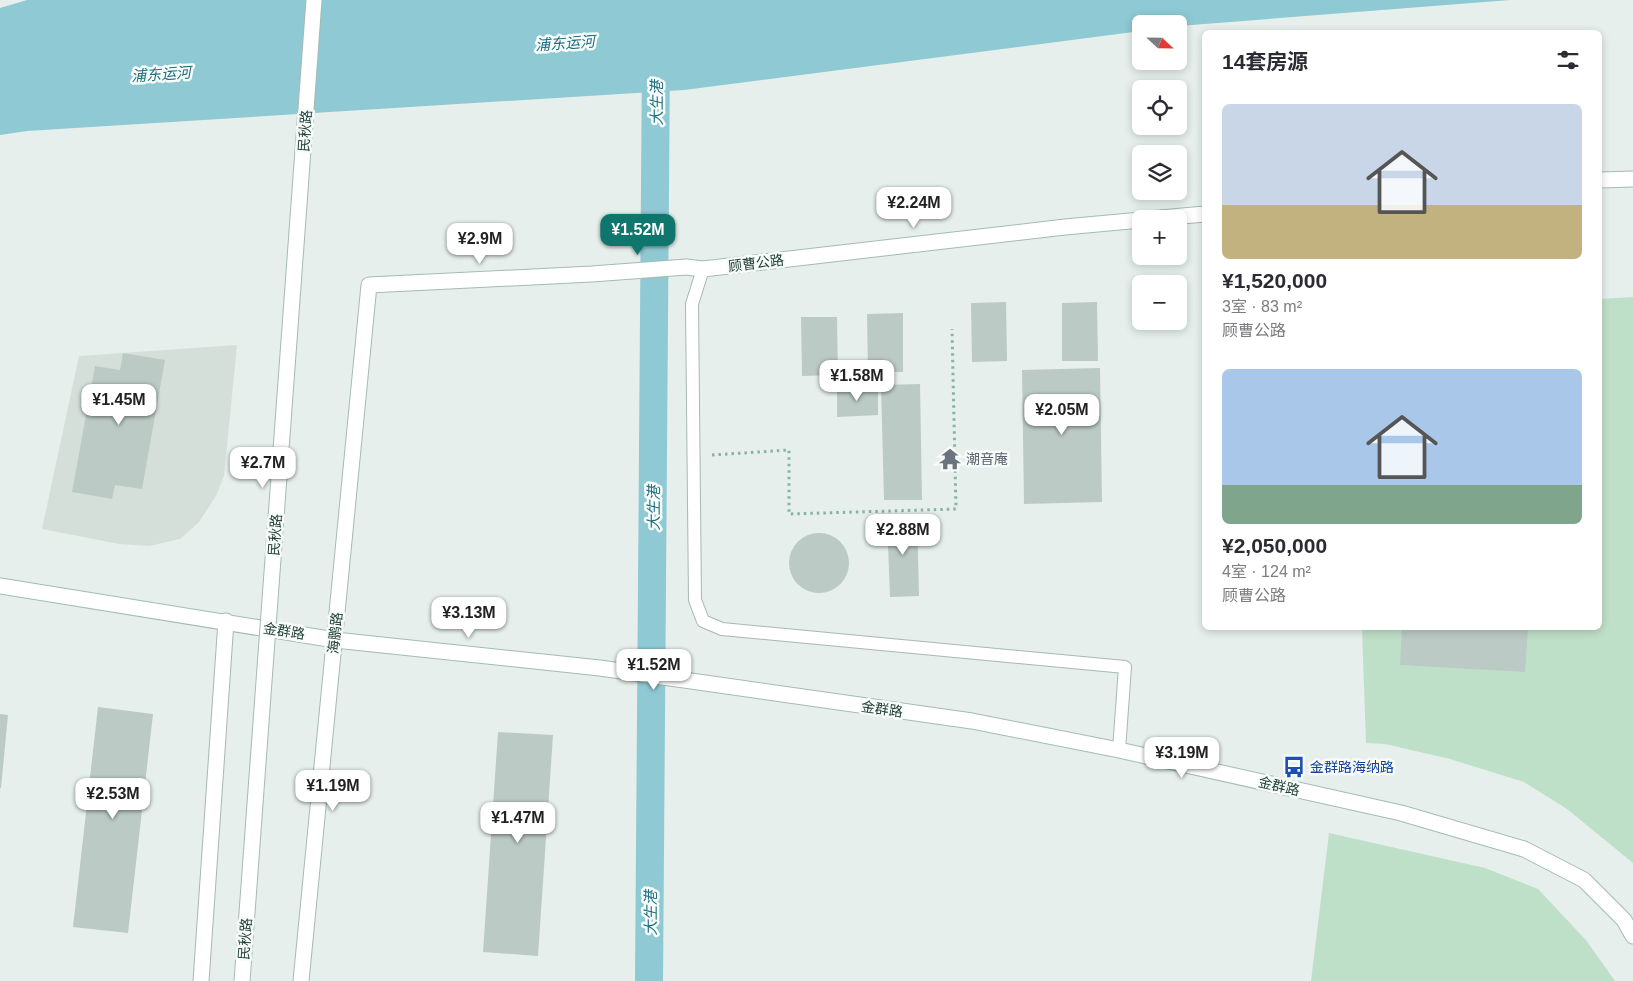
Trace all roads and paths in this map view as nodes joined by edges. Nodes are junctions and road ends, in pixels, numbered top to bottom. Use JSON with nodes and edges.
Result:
{"nodes":[{"id":1,"x":314,"y":0,"type":"edge"},
{"id":2,"x":1633,"y":179,"type":"edge"},
{"id":3,"x":1602,"y":180,"type":"edge"},
{"id":4,"x":1202,"y":214,"type":"edge"},
{"id":5,"x":1187,"y":216,"type":"edge"},
{"id":6,"x":1132,"y":221,"type":"edge"},
{"id":7,"x":703,"y":269,"type":"junction"},
{"id":8,"x":369,"y":285,"type":"joint"},
{"id":9,"x":952,"y":329,"type":"dead end"},
{"id":10,"x":694,"y":456,"type":"junction"},
{"id":11,"x":0,"y":586,"type":"edge"},
{"id":12,"x":226,"y":622,"type":"junction"},
{"id":13,"x":335,"y":640,"type":"junction"},
{"id":14,"x":1119,"y":750,"type":"junction"},
{"id":15,"x":1633,"y":936,"type":"edge"},
{"id":16,"x":201,"y":981,"type":"edge"},
{"id":17,"x":242,"y":981,"type":"edge"},
{"id":18,"x":301,"y":981,"type":"edge"}],
"edges":[{"from":1,"to":17,"type":"street","name":"民秋路","bridge":true},
{"from":2,"to":3,"type":"street"},
{"from":4,"to":5,"type":"street"},
{"from":6,"to":7,"type":"street","name":"顾曹公路"},
{"from":7,"to":8,"type":"street","name":"顾曹公路"},
{"from":7,"to":10,"type":"lane"},
{"from":8,"to":13,"type":"street","name":"海鹏路"},
{"from":9,"to":10,"type":"path"},
{"from":10,"to":14,"type":"lane"},
{"from":11,"to":12,"type":"street","name":"金群路"},
{"from":12,"to":13,"type":"street","name":"金群路"},
{"from":12,"to":16,"type":"street"},
{"from":13,"to":14,"type":"street","name":"金群路"},
{"from":13,"to":18,"type":"street","name":"海鹏路"},
{"from":14,"to":15,"type":"street","name":"金群路"}]}
